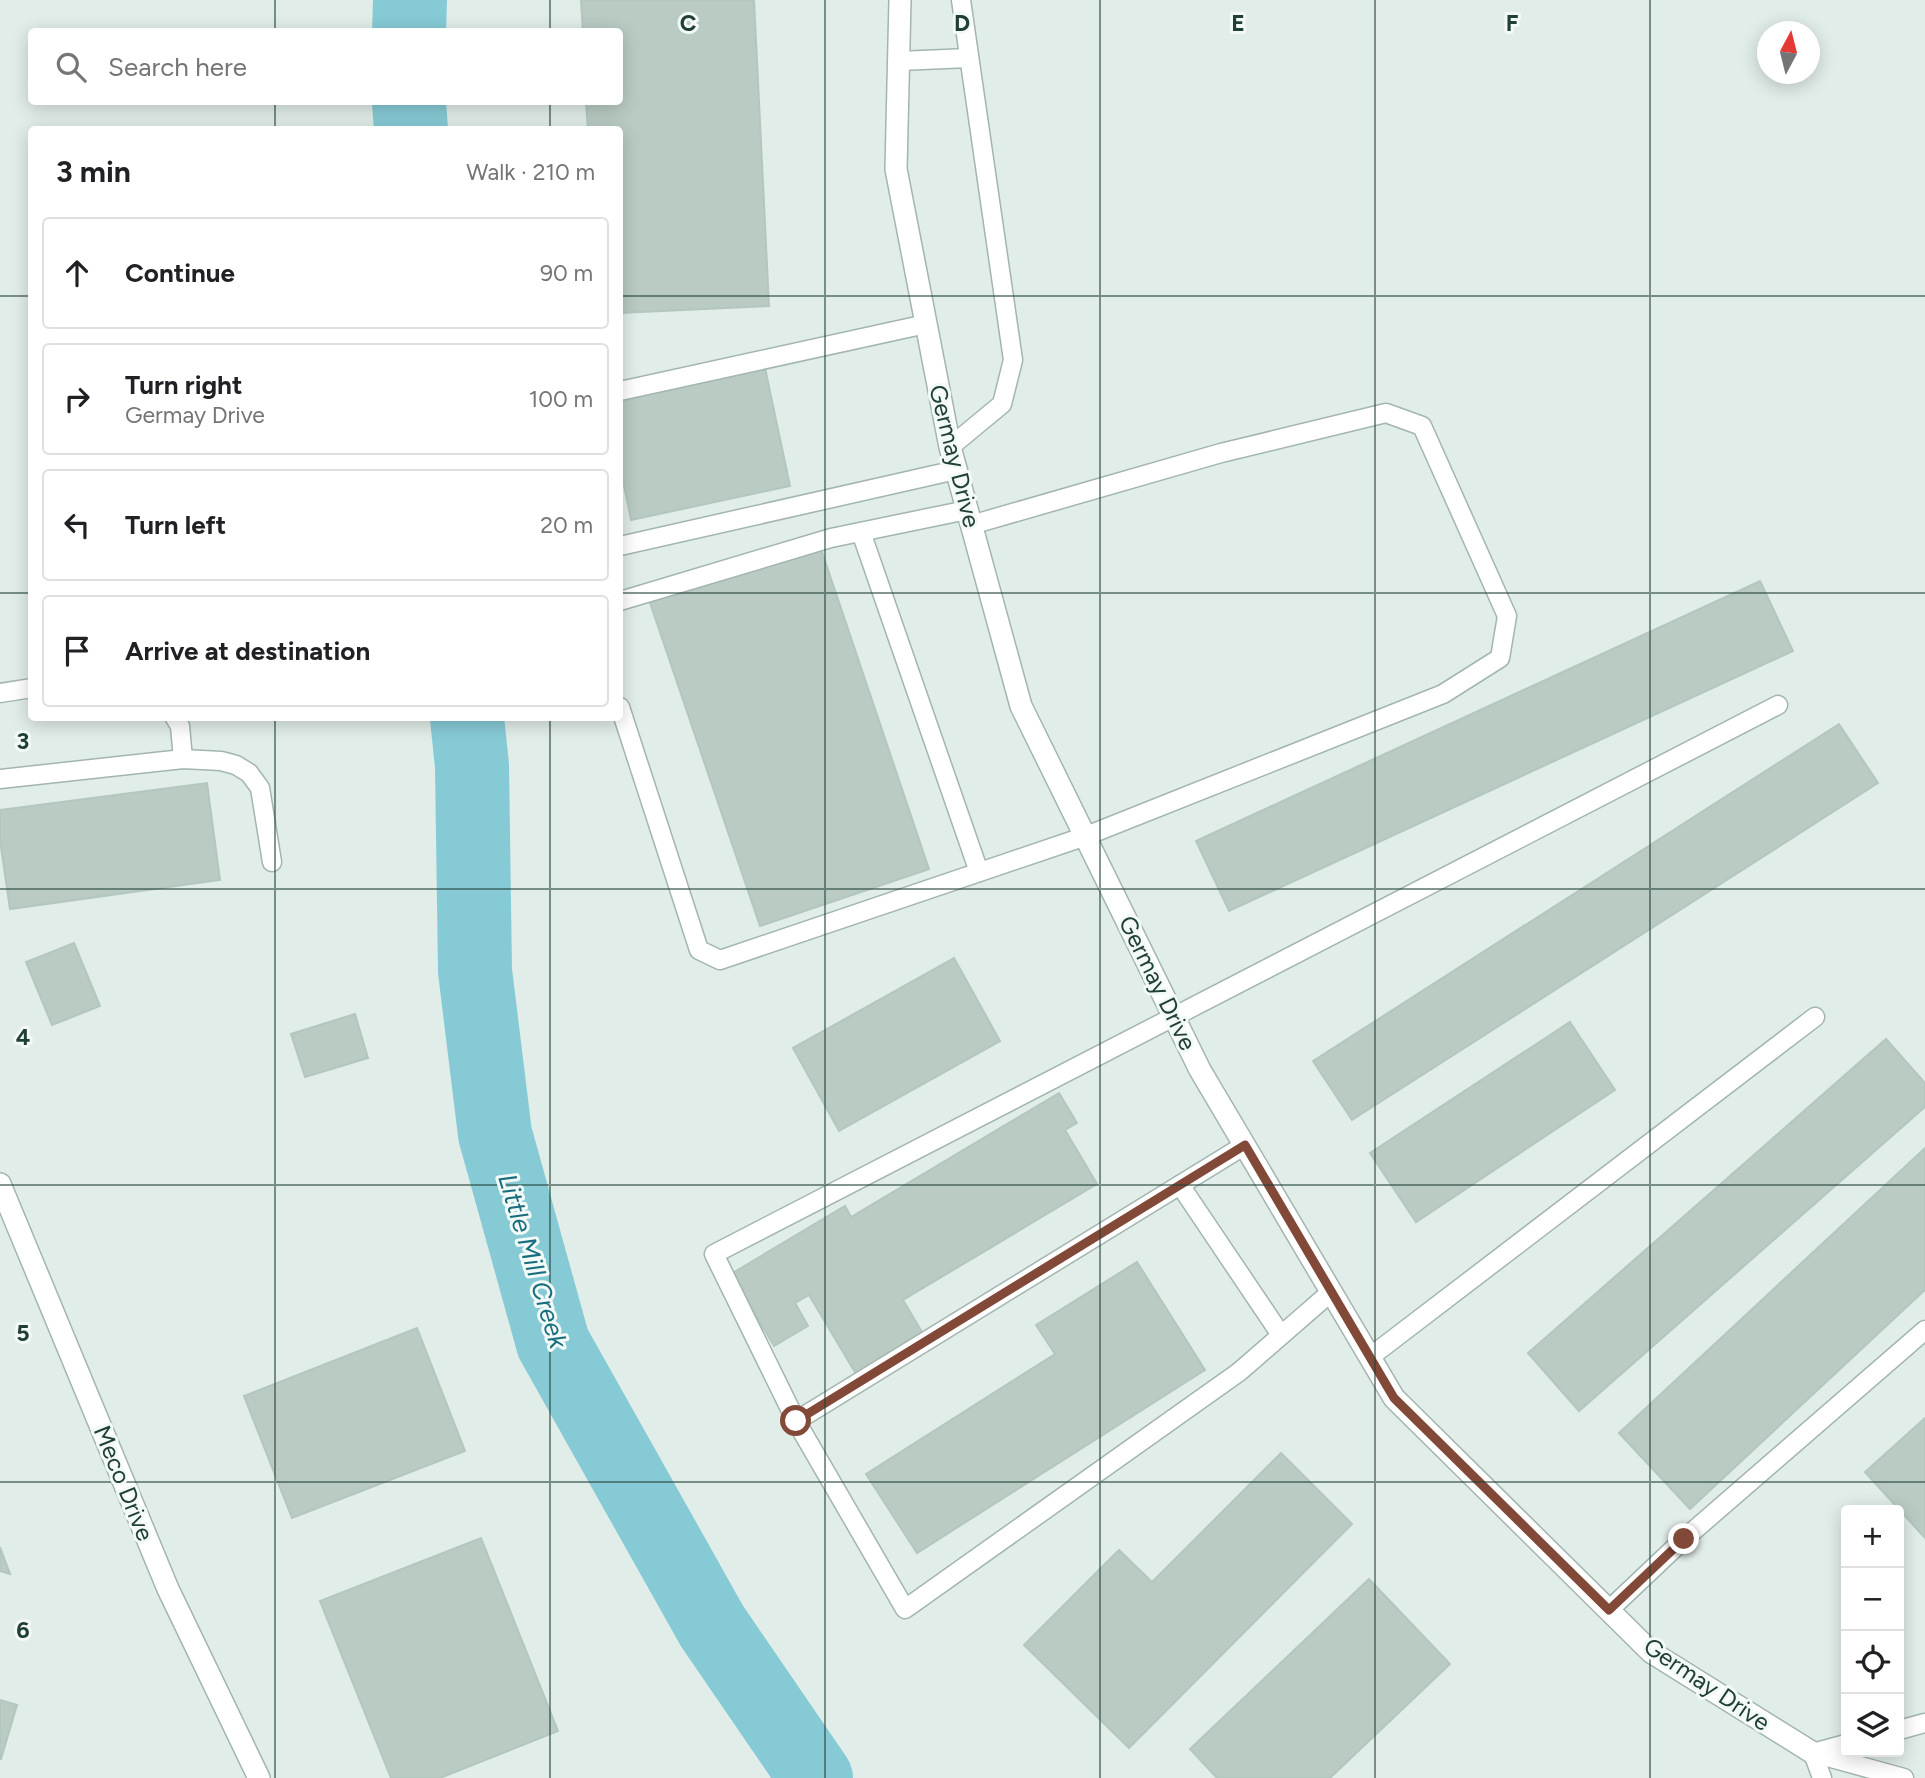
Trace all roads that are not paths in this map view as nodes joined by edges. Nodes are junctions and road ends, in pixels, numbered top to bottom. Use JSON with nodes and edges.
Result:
{"nodes":[{"id":1,"x":900,"y":0,"type":"edge"},
{"id":2,"x":961,"y":0,"type":"edge"},
{"id":3,"x":969,"y":58,"type":"junction"},
{"id":4,"x":898,"y":61,"type":"junction"},
{"id":5,"x":926,"y":324,"type":"junction"},
{"id":6,"x":623,"y":390,"type":"edge"},
{"id":7,"x":950,"y":447,"type":"junction"},
{"id":8,"x":956,"y":470,"type":"junction"},
{"id":9,"x":969,"y":518,"type":"junction"},
{"id":10,"x":861,"y":532,"type":"junction"},
{"id":11,"x":623,"y":545,"type":"edge"},
{"id":12,"x":623,"y":600,"type":"edge"},
{"id":13,"x":28,"y":689,"type":"edge"},
{"id":14,"x":0,"y":693,"type":"edge"},
{"id":15,"x":1778,"y":705,"type":"dead end"},
{"id":16,"x":623,"y":716,"type":"edge"},
{"id":17,"x":177,"y":721,"type":"edge"},
{"id":18,"x":183,"y":760,"type":"junction"},
{"id":19,"x":0,"y":779,"type":"edge"},
{"id":20,"x":1086,"y":836,"type":"junction"},
{"id":21,"x":272,"y":862,"type":"dead end"},
{"id":22,"x":979,"y":873,"type":"junction"},
{"id":23,"x":1173,"y":1016,"type":"junction"},
{"id":24,"x":1815,"y":1017,"type":"dead end"},
{"id":25,"x":1245,"y":1145,"type":"junction"},
{"id":26,"x":0,"y":1184,"type":"edge"},
{"id":27,"x":1180,"y":1185,"type":"junction"},
{"id":28,"x":6,"y":1212,"type":"edge"},
{"id":29,"x":1331,"y":1292,"type":"junction"},
{"id":30,"x":1925,"y":1330,"type":"edge"},
{"id":31,"x":1281,"y":1335,"type":"junction"},
{"id":32,"x":1370,"y":1357,"type":"junction"},
{"id":33,"x":796,"y":1421,"type":"junction"},
{"id":34,"x":1609,"y":1610,"type":"junction"},
{"id":35,"x":1925,"y":1723,"type":"edge"},
{"id":36,"x":1904,"y":1729,"type":"edge"},
{"id":37,"x":1841,"y":1745,"type":"edge"},
{"id":38,"x":1813,"y":1752,"type":"junction"},
{"id":39,"x":259,"y":1778,"type":"edge"},
{"id":40,"x":1822,"y":1778,"type":"edge"},
{"id":41,"x":1904,"y":1778,"type":"edge"}],
"edges":[{"from":1,"to":4,"type":"street","name":"Germay Drive"},
{"from":2,"to":3,"type":"lane"},
{"from":3,"to":4,"type":"lane"},
{"from":3,"to":7,"type":"lane"},
{"from":4,"to":5,"type":"street","name":"Germay Drive"},
{"from":5,"to":6,"type":"lane"},
{"from":5,"to":7,"type":"street","name":"Germay Drive"},
{"from":7,"to":8,"type":"street","name":"Germay Drive"},
{"from":8,"to":9,"type":"street","name":"Germay Drive"},
{"from":8,"to":11,"type":"lane"},
{"from":9,"to":10,"type":"lane"},
{"from":9,"to":20,"type":"street","name":"Germay Drive"},
{"from":9,"to":20,"type":"lane"},
{"from":10,"to":12,"type":"lane"},
{"from":10,"to":22,"type":"lane"},
{"from":13,"to":14,"type":"lane"},
{"from":15,"to":23,"type":"lane"},
{"from":16,"to":22,"type":"lane"},
{"from":17,"to":18,"type":"lane"},
{"from":18,"to":19,"type":"lane"},
{"from":18,"to":21,"type":"lane"},
{"from":20,"to":22,"type":"lane"},
{"from":20,"to":23,"type":"street","name":"Germay Drive"},
{"from":23,"to":25,"type":"street","name":"Germay Drive"},
{"from":23,"to":33,"type":"lane"},
{"from":24,"to":32,"type":"lane"},
{"from":25,"to":27,"type":"lane"},
{"from":25,"to":29,"type":"street","name":"Germay Drive"},
{"from":26,"to":28,"type":"street","name":"Meco Drive"},
{"from":27,"to":31,"type":"lane"},
{"from":27,"to":33,"type":"lane"},
{"from":28,"to":39,"type":"street","name":"Meco Drive"},
{"from":29,"to":31,"type":"lane"},
{"from":29,"to":32,"type":"street","name":"Germay Drive"},
{"from":30,"to":34,"type":"lane"},
{"from":31,"to":33,"type":"lane"},
{"from":32,"to":34,"type":"street","name":"Germay Drive"},
{"from":34,"to":38,"type":"street","name":"Germay Drive"},
{"from":35,"to":36,"type":"lane"},
{"from":37,"to":38,"type":"lane"},
{"from":38,"to":40,"type":"lane"},
{"from":38,"to":41,"type":"lane"}]}
